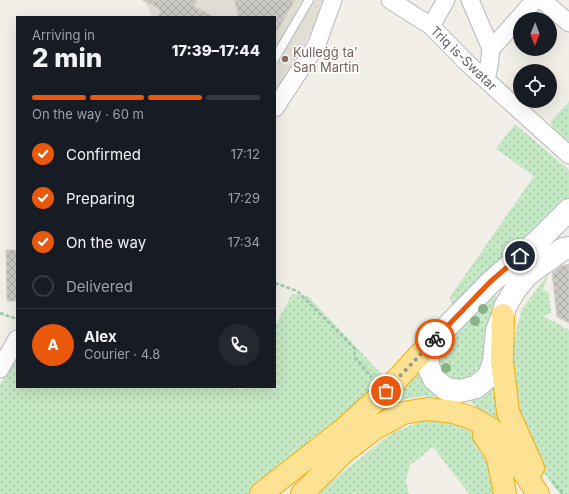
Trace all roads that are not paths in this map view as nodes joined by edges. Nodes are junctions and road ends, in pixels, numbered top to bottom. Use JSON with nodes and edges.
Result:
{"nodes":[{"id":1,"x":309,"y":0,"type":"edge"},
{"id":2,"x":333,"y":0,"type":"edge"},
{"id":3,"x":390,"y":0,"type":"edge"},
{"id":4,"x":446,"y":0,"type":"edge"},
{"id":5,"x":470,"y":0,"type":"edge"},
{"id":6,"x":535,"y":0,"type":"edge"},
{"id":7,"x":542,"y":0,"type":"edge"},
{"id":8,"x":569,"y":23,"type":"edge"},
{"id":9,"x":431,"y":26,"type":"junction"},
{"id":10,"x":491,"y":49,"type":"junction"},
{"id":11,"x":276,"y":56,"type":"edge"},
{"id":12,"x":486,"y":80,"type":"junction"},
{"id":13,"x":276,"y":106,"type":"edge"},
{"id":14,"x":569,"y":155,"type":"edge"},
{"id":15,"x":569,"y":210,"type":"edge"},
{"id":16,"x":569,"y":235,"type":"edge"},
{"id":17,"x":540,"y":239,"type":"junction"},
{"id":18,"x":569,"y":248,"type":"edge"},
{"id":19,"x":503,"y":315,"type":"junction"},
{"id":20,"x":16,"y":341,"type":"edge"},
{"id":21,"x":426,"y":348,"type":"junction"},
{"id":22,"x":0,"y":369,"type":"edge"},
{"id":23,"x":474,"y":419,"type":"junction"},
{"id":24,"x":261,"y":494,"type":"edge"},
{"id":25,"x":302,"y":494,"type":"edge"},
{"id":26,"x":505,"y":494,"type":"edge"},
{"id":27,"x":538,"y":494,"type":"edge"},
{"id":28,"x":550,"y":494,"type":"edge"}],
"edges":[{"from":1,"to":11,"type":"lane"},
{"from":2,"to":13,"type":"street"},
{"from":3,"to":9,"type":"street","name":"Triq is-Swatar"},
{"from":4,"to":9,"type":"street"},
{"from":5,"to":10,"type":"street"},
{"from":6,"to":10,"type":"street"},
{"from":7,"to":8,"type":"street"},
{"from":9,"to":12,"type":"street","name":"Triq is-Swatar"},
{"from":10,"to":12,"type":"street"},
{"from":12,"to":14,"type":"street","name":"Triq is-Swatar"},
{"from":15,"to":17,"type":"main road"},
{"from":16,"to":17,"type":"main road"},
{"from":17,"to":21,"type":"main road"},
{"from":18,"to":19,"type":"main road"},
{"from":19,"to":21,"type":"main road"},
{"from":19,"to":28,"type":"highway"},
{"from":20,"to":22,"type":"street"},
{"from":21,"to":24,"type":"highway"},
{"from":23,"to":25,"type":"highway"},
{"from":23,"to":26,"type":"highway"},
{"from":23,"to":27,"type":"highway"}]}
